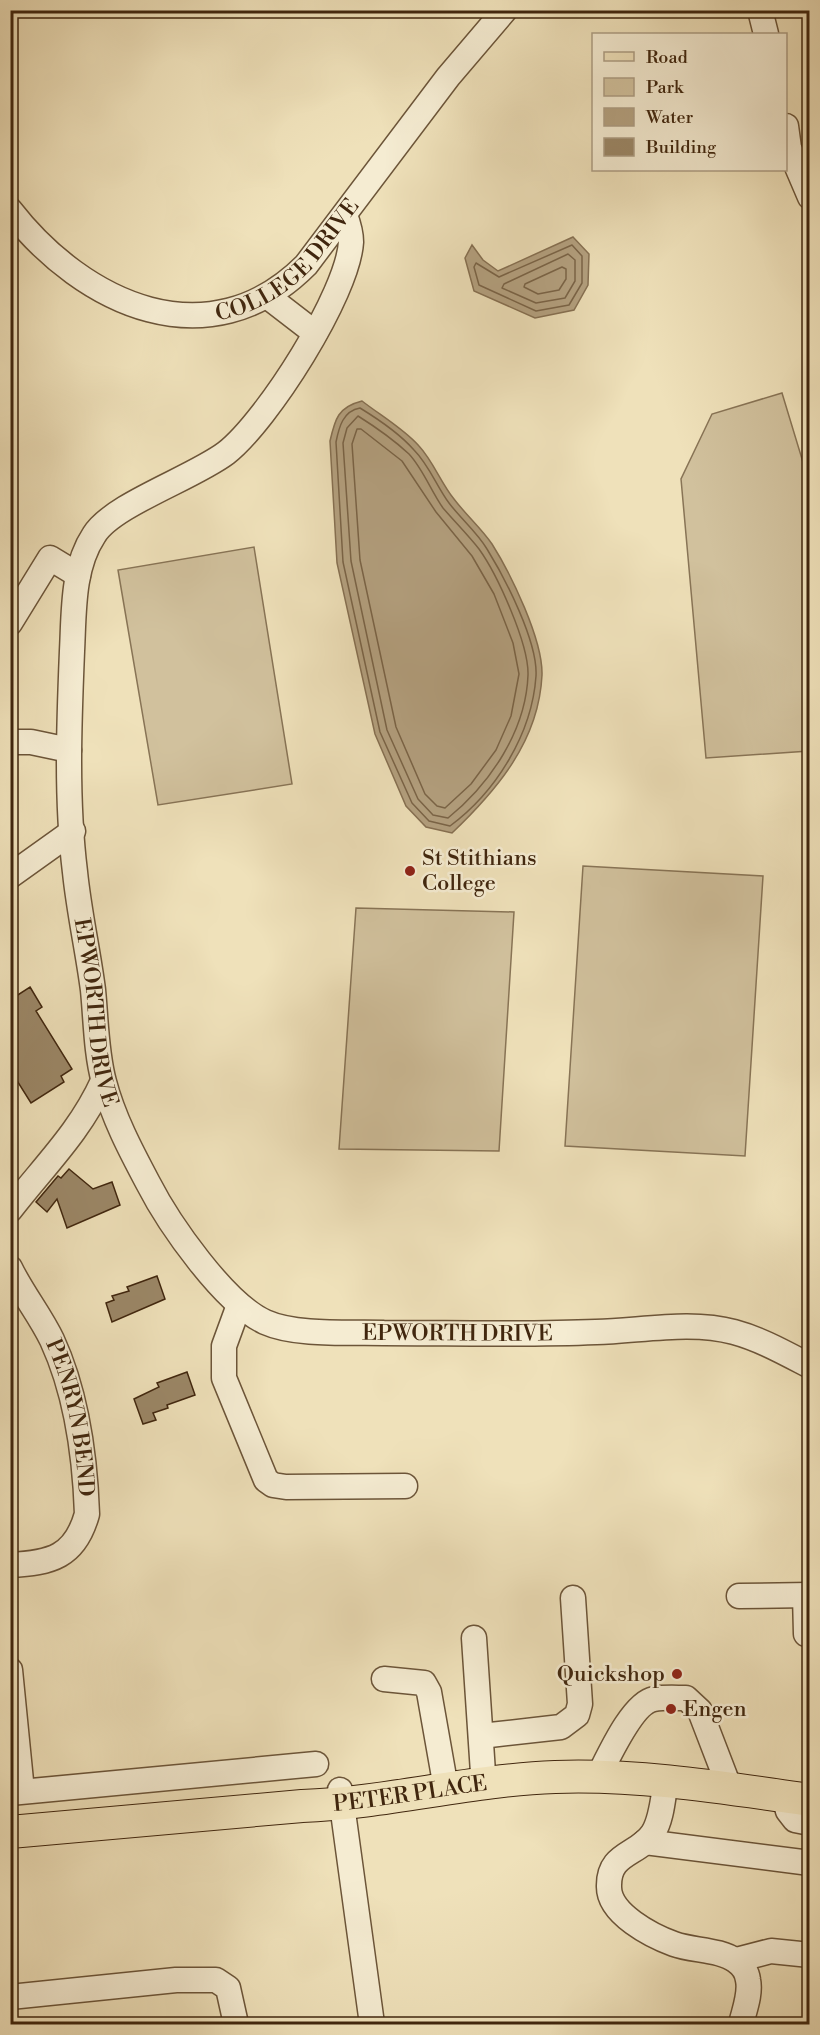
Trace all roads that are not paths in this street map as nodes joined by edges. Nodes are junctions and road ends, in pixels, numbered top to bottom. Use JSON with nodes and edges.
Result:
{"nodes":[{"id":1,"x":505,"y":10,"type":"edge"},
{"id":2,"x":760,"y":10,"type":"edge"},
{"id":3,"x":766,"y":33,"type":"edge"},
{"id":4,"x":787,"y":133,"type":"edge"},
{"id":5,"x":810,"y":197,"type":"edge"},
{"id":6,"x":10,"y":210,"type":"edge"},
{"id":7,"x":345,"y":215,"type":"junction"},
{"id":8,"x":267,"y":296,"type":"junction"},
{"id":9,"x":315,"y":333,"type":"junction"},
{"id":10,"x":78,"y":575,"type":"junction"},
{"id":11,"x":10,"y":623,"type":"edge"},
{"id":12,"x":10,"y":742,"type":"edge"},
{"id":13,"x":69,"y":750,"type":"junction"},
{"id":14,"x":73,"y":838,"type":"junction"},
{"id":15,"x":10,"y":876,"type":"edge"},
{"id":16,"x":10,"y":889,"type":"edge"},
{"id":17,"x":103,"y":1081,"type":"junction"},
{"id":18,"x":10,"y":1210,"type":"edge"},
{"id":19,"x":10,"y":1268,"type":"edge"},
{"id":20,"x":239,"y":1305,"type":"junction"},
{"id":21,"x":810,"y":1366,"type":"edge"},
{"id":22,"x":405,"y":1486,"type":"dead end"},
{"id":23,"x":10,"y":1565,"type":"edge"},
{"id":24,"x":807,"y":1595,"type":"edge"},
{"id":25,"x":739,"y":1596,"type":"dead end"},
{"id":26,"x":573,"y":1598,"type":"dead end"},
{"id":27,"x":806,"y":1634,"type":"dead end"},
{"id":28,"x":474,"y":1638,"type":"dead end"},
{"id":29,"x":10,"y":1670,"type":"edge"},
{"id":30,"x":384,"y":1679,"type":"dead end"},
{"id":31,"x":481,"y":1736,"type":"junction"},
{"id":32,"x":316,"y":1764,"type":"dead end"},
{"id":33,"x":601,"y":1772,"type":"junction"},
{"id":34,"x":483,"y":1773,"type":"junction"},
{"id":35,"x":444,"y":1777,"type":"junction"},
{"id":36,"x":666,"y":1780,"type":"junction"},
{"id":37,"x":729,"y":1785,"type":"junction"},
{"id":38,"x":231,"y":1787,"type":"junction"},
{"id":39,"x":16,"y":1792,"type":"edge"},
{"id":40,"x":801,"y":1796,"type":"edge"},
{"id":41,"x":341,"y":1797,"type":"junction"},
{"id":42,"x":10,"y":1820,"type":"edge"},
{"id":43,"x":810,"y":1823,"type":"edge"},
{"id":44,"x":10,"y":1832,"type":"edge"},
{"id":45,"x":645,"y":1842,"type":"junction"},
{"id":46,"x":810,"y":1863,"type":"edge"},
{"id":47,"x":810,"y":1955,"type":"edge"},
{"id":48,"x":736,"y":1960,"type":"junction"},
{"id":49,"x":10,"y":1996,"type":"edge"},
{"id":50,"x":236,"y":2025,"type":"edge"},
{"id":51,"x":372,"y":2025,"type":"edge"},
{"id":52,"x":741,"y":2025,"type":"edge"}],
"edges":[{"from":1,"to":7,"type":"street","name":"COLLEGE DRIVE"},
{"from":2,"to":3,"type":"street"},
{"from":4,"to":5,"type":"street"},
{"from":6,"to":8,"type":"street","name":"COLLEGE DRIVE"},
{"from":7,"to":8,"type":"street","name":"COLLEGE DRIVE"},
{"from":7,"to":9,"type":"street","name":"EPWORTH DRIVE"},
{"from":8,"to":9,"type":"street"},
{"from":9,"to":10,"type":"street","name":"EPWORTH DRIVE"},
{"from":10,"to":11,"type":"street"},
{"from":10,"to":13,"type":"street","name":"EPWORTH DRIVE"},
{"from":12,"to":13,"type":"street"},
{"from":13,"to":14,"type":"street","name":"EPWORTH DRIVE"},
{"from":14,"to":15,"type":"street"},
{"from":14,"to":16,"type":"street"},
{"from":14,"to":17,"type":"street","name":"EPWORTH DRIVE"},
{"from":17,"to":18,"type":"street"},
{"from":17,"to":20,"type":"street","name":"EPWORTH DRIVE"},
{"from":19,"to":23,"type":"street","name":"PENRYN BEND"},
{"from":20,"to":21,"type":"street","name":"EPWORTH DRIVE"},
{"from":20,"to":22,"type":"street"},
{"from":24,"to":25,"type":"street"},
{"from":24,"to":27,"type":"street"},
{"from":26,"to":31,"type":"street"},
{"from":28,"to":31,"type":"street"},
{"from":29,"to":39,"type":"street"},
{"from":30,"to":35,"type":"street"},
{"from":31,"to":34,"type":"street"},
{"from":32,"to":38,"type":"street"},
{"from":33,"to":34,"type":"main road","name":"PETER PLACE"},
{"from":33,"to":36,"type":"main road","name":"PETER PLACE"},
{"from":33,"to":37,"type":"main road","name":"PETER PLACE"},
{"from":33,"to":37,"type":"street"},
{"from":33,"to":41,"type":"main road","name":"PETER PLACE"},
{"from":34,"to":35,"type":"main road","name":"PETER PLACE"},
{"from":35,"to":41,"type":"main road","name":"PETER PLACE"},
{"from":36,"to":37,"type":"main road","name":"PETER PLACE"},
{"from":36,"to":45,"type":"street"},
{"from":37,"to":40,"type":"main road","name":"PETER PLACE"},
{"from":38,"to":39,"type":"street"},
{"from":38,"to":41,"type":"main road","name":"PETER PLACE"},
{"from":38,"to":42,"type":"main road","name":"PETER PLACE"},
{"from":40,"to":43,"type":"street"},
{"from":41,"to":44,"type":"main road","name":"PETER PLACE"},
{"from":41,"to":51,"type":"street"},
{"from":45,"to":46,"type":"street"},
{"from":45,"to":48,"type":"street"},
{"from":47,"to":48,"type":"street"},
{"from":48,"to":52,"type":"street"},
{"from":49,"to":50,"type":"street"}]}
